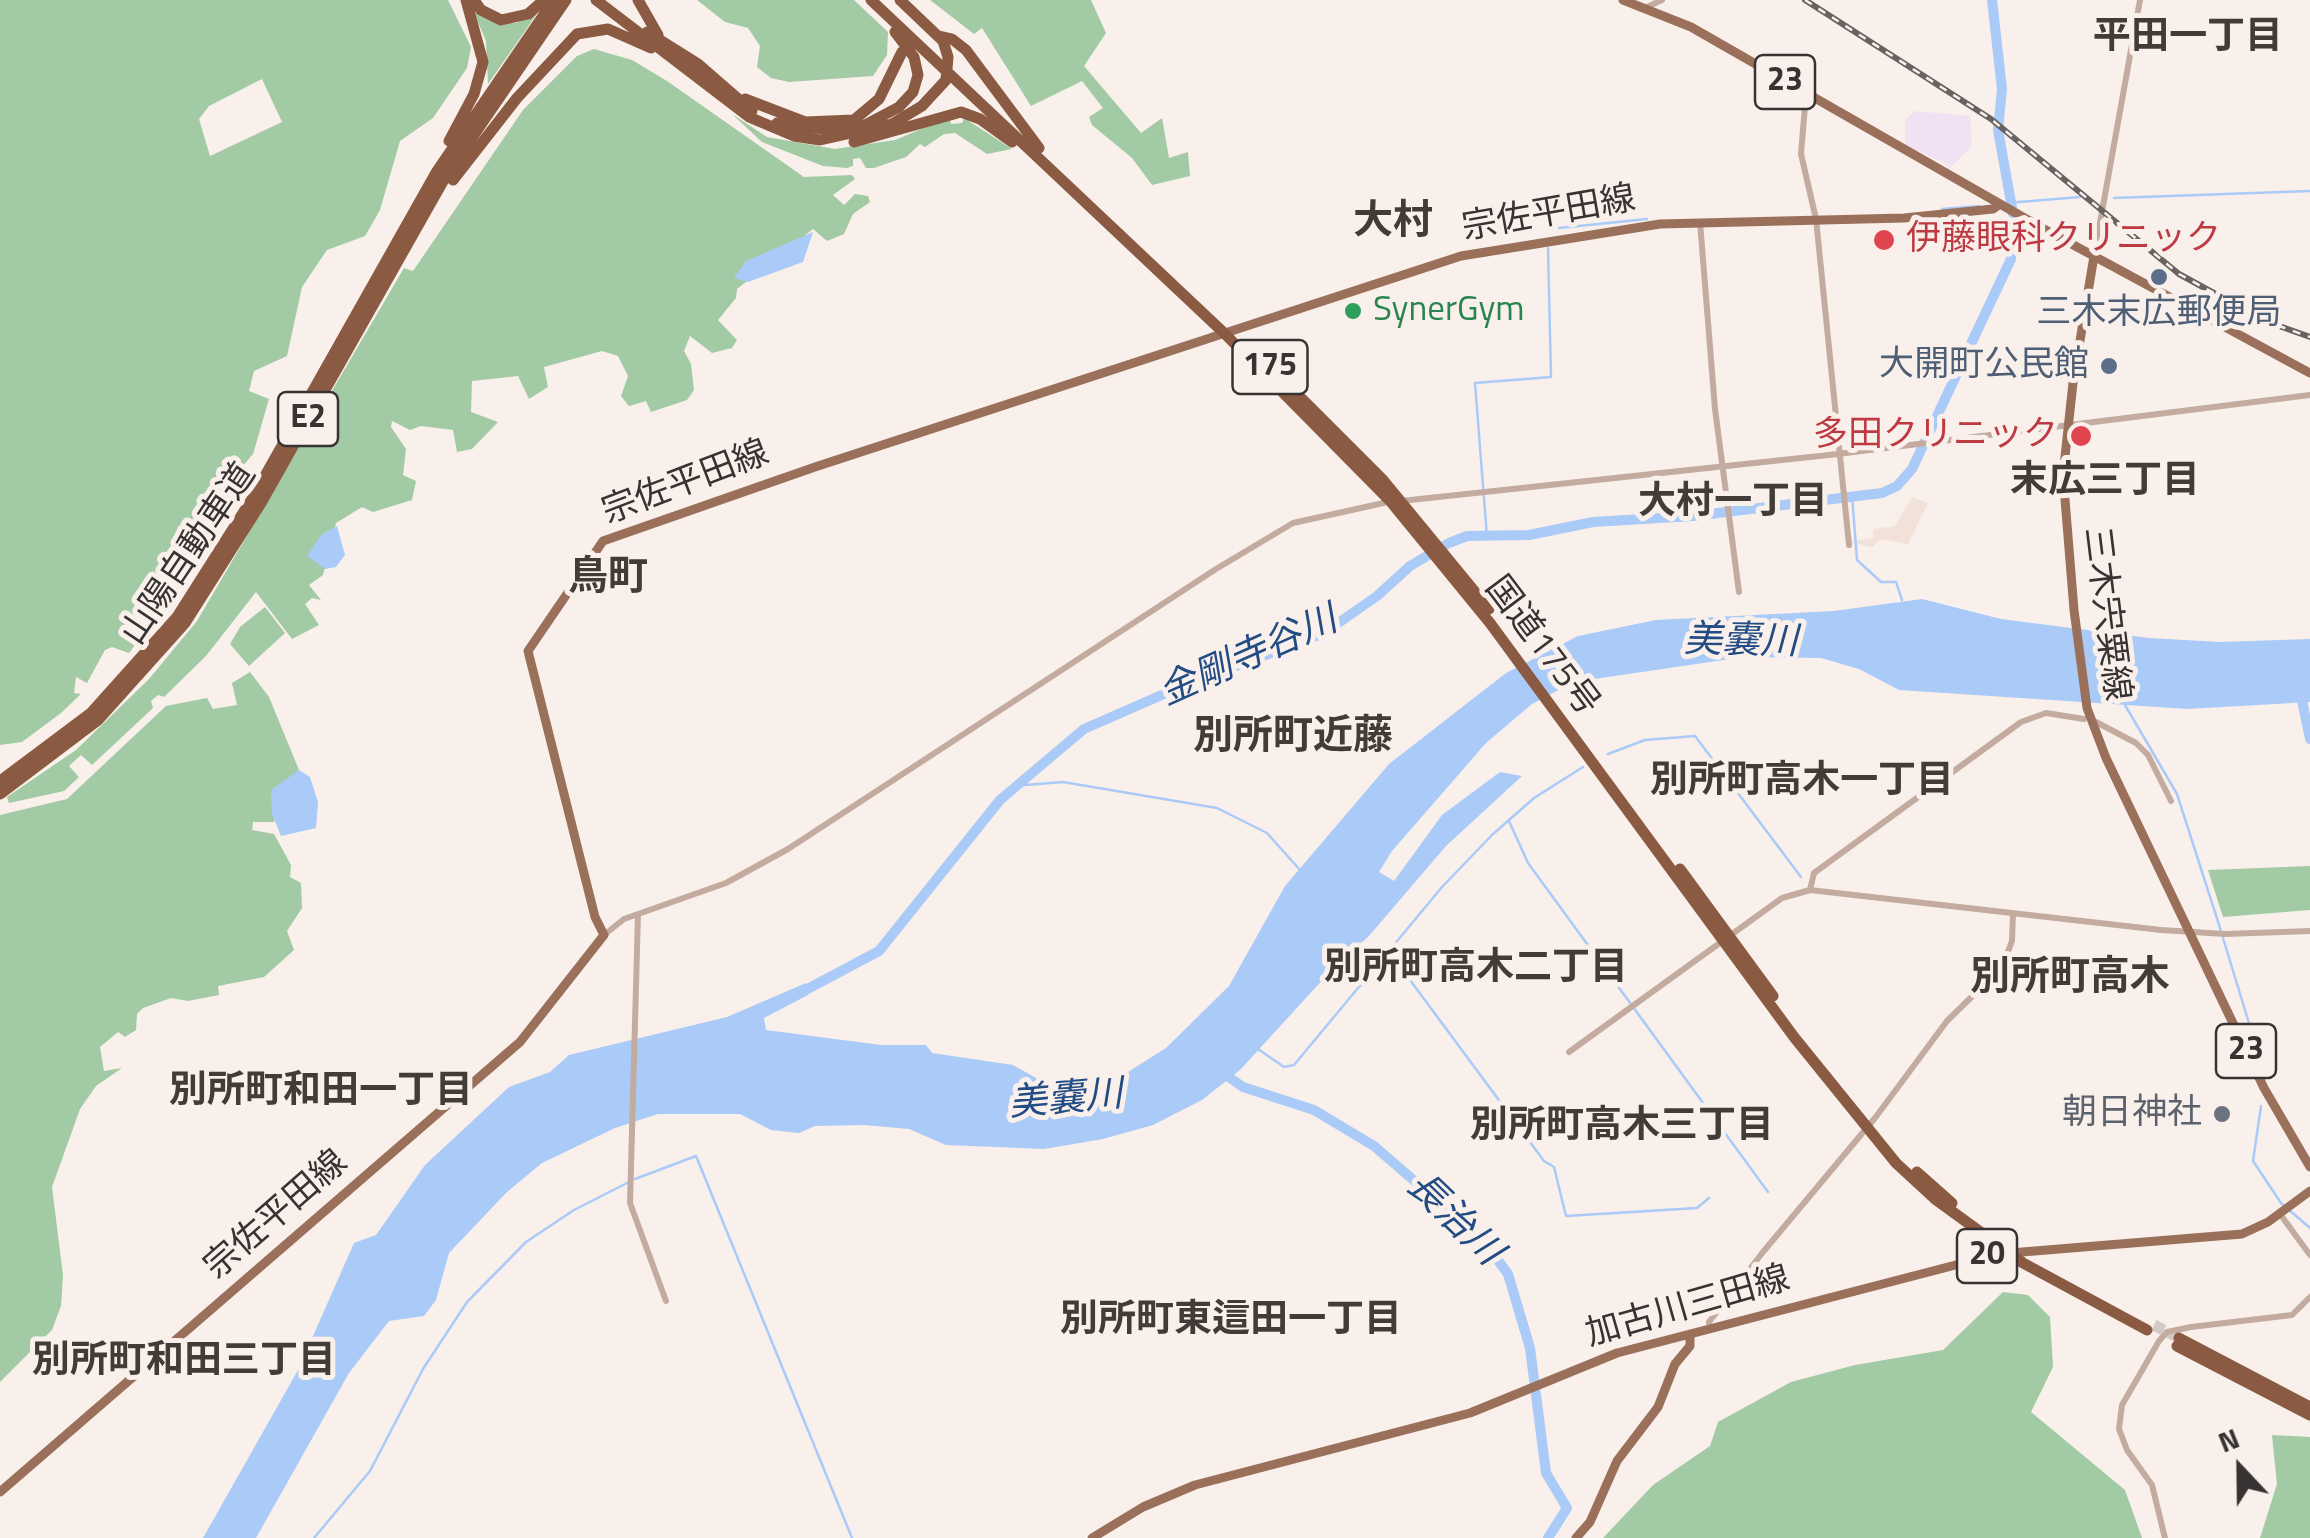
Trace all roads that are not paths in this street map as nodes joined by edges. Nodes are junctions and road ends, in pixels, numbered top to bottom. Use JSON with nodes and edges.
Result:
{"nodes":[{"id":1,"x":466,"y":0,"type":"edge"},
{"id":2,"x":474,"y":0,"type":"edge"},
{"id":3,"x":544,"y":0,"type":"edge"},
{"id":4,"x":554,"y":0,"type":"edge"},
{"id":5,"x":566,"y":0,"type":"edge"},
{"id":6,"x":596,"y":0,"type":"edge"},
{"id":7,"x":605,"y":0,"type":"edge"},
{"id":8,"x":638,"y":0,"type":"edge"},
{"id":9,"x":868,"y":0,"type":"edge"},
{"id":10,"x":882,"y":0,"type":"edge"},
{"id":11,"x":900,"y":0,"type":"edge"},
{"id":12,"x":1623,"y":0,"type":"edge"},
{"id":13,"x":1662,"y":0,"type":"edge"},
{"id":14,"x":2140,"y":0,"type":"edge"},
{"id":15,"x":1648,"y":8,"type":"junction"},
{"id":16,"x":930,"y":36,"type":"dead end"},
{"id":17,"x":663,"y":48,"type":"junction"},
{"id":18,"x":902,"y":52,"type":"dead end"},
{"id":19,"x":732,"y":93,"type":"junction"},
{"id":20,"x":1806,"y":94,"type":"junction"},
{"id":21,"x":820,"y":140,"type":"junction"},
{"id":22,"x":1039,"y":148,"type":"junction"},
{"id":23,"x":1086,"y":200,"type":"junction"},
{"id":24,"x":2001,"y":205,"type":"junction"},
{"id":25,"x":423,"y":214,"type":"junction"},
{"id":26,"x":1816,"y":219,"type":"junction"},
{"id":27,"x":1700,"y":222,"type":"junction"},
{"id":28,"x":388,"y":255,"type":"junction"},
{"id":29,"x":2094,"y":256,"type":"junction"},
{"id":30,"x":1228,"y":332,"type":"junction"},
{"id":31,"x":2310,"y":373,"type":"edge"},
{"id":32,"x":2310,"y":395,"type":"edge"},
{"id":33,"x":2068,"y":424,"type":"junction"},
{"id":34,"x":1838,"y":454,"type":"junction"},
{"id":35,"x":1722,"y":467,"type":"junction"},
{"id":36,"x":1396,"y":501,"type":"junction"},
{"id":37,"x":1849,"y":544,"type":"dead end"},
{"id":38,"x":1740,"y":592,"type":"dead end"},
{"id":39,"x":2084,"y":719,"type":"dead end"},
{"id":40,"x":2096,"y":722,"type":"dead end"},
{"id":41,"x":0,"y":782,"type":"edge"},
{"id":42,"x":0,"y":794,"type":"edge"},
{"id":43,"x":2171,"y":801,"type":"dead end"},
{"id":44,"x":1810,"y":890,"type":"junction"},
{"id":45,"x":2013,"y":913,"type":"junction"},
{"id":46,"x":638,"y":914,"type":"junction"},
{"id":47,"x":2310,"y":931,"type":"edge"},
{"id":48,"x":2190,"y":932,"type":"junction"},
{"id":49,"x":604,"y":935,"type":"junction"},
{"id":50,"x":1726,"y":938,"type":"junction"},
{"id":51,"x":1569,"y":1052,"type":"dead end"},
{"id":52,"x":2310,"y":1166,"type":"edge"},
{"id":53,"x":2310,"y":1192,"type":"edge"},
{"id":54,"x":2285,"y":1210,"type":"junction"},
{"id":55,"x":2310,"y":1254,"type":"edge"},
{"id":56,"x":2310,"y":1297,"type":"edge"},
{"id":57,"x":666,"y":1301,"type":"dead end"},
{"id":58,"x":1710,"y":1328,"type":"junction"},
{"id":59,"x":2151,"y":1328,"type":"tunnel mouth"},
{"id":60,"x":1690,"y":1334,"type":"junction"},
{"id":61,"x":2310,"y":1406,"type":"edge"},
{"id":62,"x":2310,"y":1415,"type":"edge"},
{"id":63,"x":0,"y":1492,"type":"edge"},
{"id":64,"x":1092,"y":1538,"type":"edge"},
{"id":65,"x":1576,"y":1538,"type":"edge"},
{"id":66,"x":2165,"y":1538,"type":"edge"}],
"edges":[{"from":1,"to":28,"type":"highway"},
{"from":2,"to":3,"type":"highway"},
{"from":4,"to":28,"type":"highway","name":"山陽自動車道","number":"E2"},
{"from":5,"to":25,"type":"highway","name":"山陽自動車道","number":"E2"},
{"from":6,"to":17,"type":"highway"},
{"from":7,"to":17,"type":"highway"},
{"from":8,"to":17,"type":"highway"},
{"from":9,"to":19,"type":"highway"},
{"from":9,"to":23,"type":"highway","name":"国道175号","number":"175"},
{"from":10,"to":22,"type":"highway","name":"国道175号","number":"175"},
{"from":11,"to":21,"type":"highway"},
{"from":12,"to":15,"type":"main road","number":"23"},
{"from":13,"to":15,"type":"street"},
{"from":14,"to":29,"type":"street"},
{"from":15,"to":20,"type":"main road","number":"23"},
{"from":16,"to":22,"type":"highway"},
{"from":17,"to":19,"type":"highway"},
{"from":17,"to":21,"type":"highway"},
{"from":17,"to":25,"type":"highway"},
{"from":18,"to":19,"type":"highway"},
{"from":20,"to":24,"type":"main road","number":"23"},
{"from":20,"to":26,"type":"street"},
{"from":21,"to":23,"type":"highway"},
{"from":22,"to":23,"type":"highway","name":"国道175号","number":"175"},
{"from":23,"to":30,"type":"highway","name":"国道175号","number":"175"},
{"from":24,"to":26,"type":"main road","name":"宗佐平田線"},
{"from":24,"to":29,"type":"main road","number":"23"},
{"from":25,"to":42,"type":"highway","name":"山陽自動車道","number":"E2"},
{"from":26,"to":27,"type":"main road","name":"宗佐平田線"},
{"from":26,"to":34,"type":"street"},
{"from":27,"to":30,"type":"main road","name":"宗佐平田線"},
{"from":27,"to":35,"type":"street"},
{"from":28,"to":41,"type":"highway","name":"山陽自動車道","number":"E2"},
{"from":29,"to":31,"type":"main road"},
{"from":29,"to":33,"type":"main road","name":"三木宍粟線","number":"23"},
{"from":30,"to":36,"type":"highway","name":"国道175号","number":"175"},
{"from":30,"to":49,"type":"main road","name":"宗佐平田線"},
{"from":32,"to":33,"type":"street"},
{"from":33,"to":34,"type":"street"},
{"from":33,"to":48,"type":"main road","name":"三木宍粟線","number":"23"},
{"from":34,"to":35,"type":"street"},
{"from":34,"to":37,"type":"street"},
{"from":35,"to":36,"type":"street"},
{"from":35,"to":38,"type":"street"},
{"from":36,"to":46,"type":"street"},
{"from":36,"to":50,"type":"highway","name":"国道175号","number":"175"},
{"from":39,"to":44,"type":"street"},
{"from":40,"to":43,"type":"street"},
{"from":44,"to":45,"type":"street"},
{"from":44,"to":50,"type":"street"},
{"from":45,"to":48,"type":"street"},
{"from":45,"to":58,"type":"street"},
{"from":46,"to":49,"type":"street"},
{"from":46,"to":57,"type":"street"},
{"from":47,"to":48,"type":"street"},
{"from":48,"to":52,"type":"main road","name":"三木宍粟線","number":"23"},
{"from":49,"to":63,"type":"main road","name":"宗佐平田線"},
{"from":50,"to":51,"type":"street"},
{"from":50,"to":59,"type":"highway","name":"国道175号","number":"175"},
{"from":53,"to":54,"type":"main road","name":"加古川三田線","number":"20"},
{"from":54,"to":55,"type":"street"},
{"from":54,"to":58,"type":"main road","name":"加古川三田線","number":"20"},
{"from":56,"to":66,"type":"street"},
{"from":58,"to":60,"type":"main road","name":"加古川三田線","number":"20"},
{"from":60,"to":64,"type":"main road","name":"加古川三田線","number":"20"},
{"from":60,"to":65,"type":"main road"},
{"from":61,"to":62,"type":"highway"}]}
